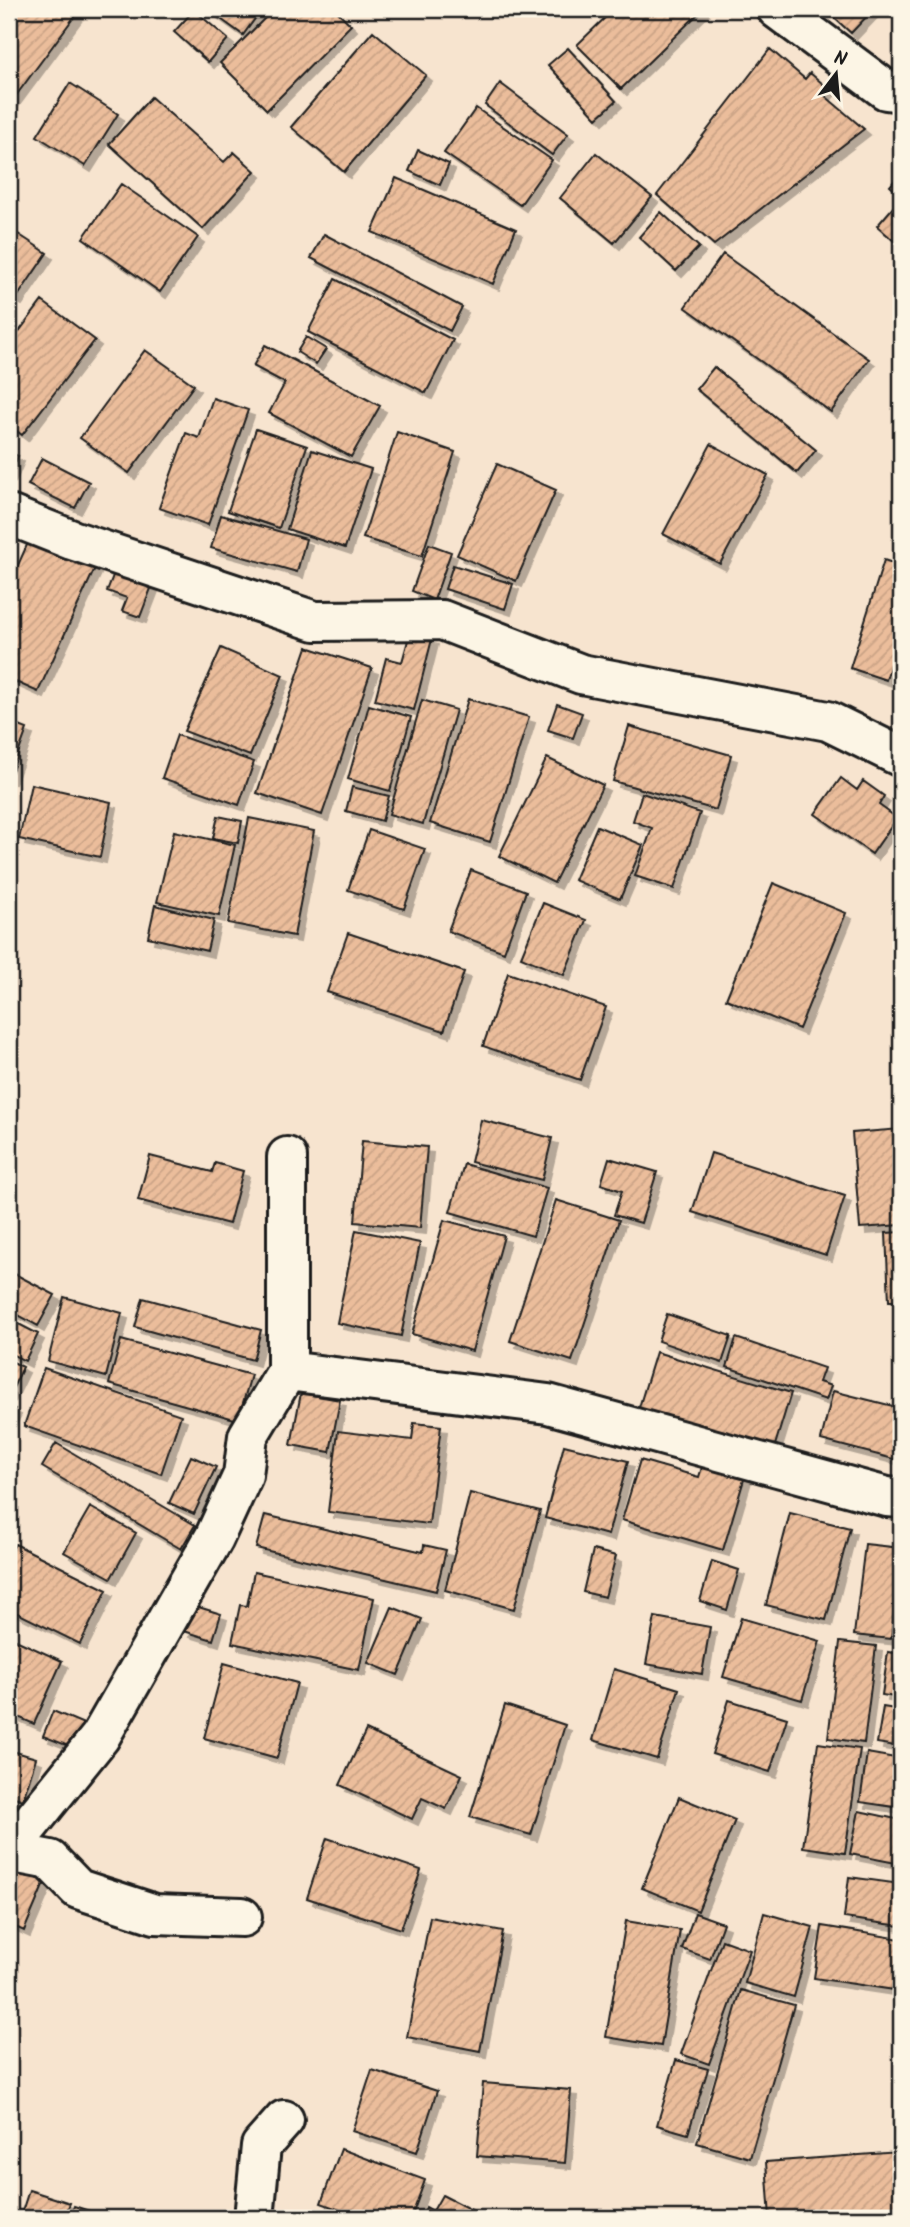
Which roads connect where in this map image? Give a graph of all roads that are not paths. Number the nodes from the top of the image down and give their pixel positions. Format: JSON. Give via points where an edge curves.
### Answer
{"nodes":[{"id":1,"x":777,"y":9,"type":"edge"},
{"id":2,"x":901,"y":92,"type":"edge"},
{"id":3,"x":9,"y":515,"type":"edge"},
{"id":4,"x":901,"y":757,"type":"edge"},
{"id":5,"x":287,"y":1157,"type":"dead end"},
{"id":6,"x":287,"y":1371,"type":"junction"},
{"id":7,"x":901,"y":1498,"type":"edge"},
{"id":8,"x":9,"y":1851,"type":"edge"},
{"id":9,"x":242,"y":1917,"type":"dead end"},
{"id":10,"x":284,"y":2120,"type":"dead end"},
{"id":11,"x":254,"y":2218,"type":"edge"}],
"edges":[{"from":1,"to":2,"type":"street","via":[[886,90]]},
{"from":3,"to":4,"type":"street","via":[[315,621],[442,620],[582,674],[828,720]]},
{"from":5,"to":6,"type":"street"},
{"from":6,"to":7,"type":"street","via":[[548,1405]]},
{"from":6,"to":8,"type":"street","via":[[248,1436],[243,1475],[214,1538],[106,1726]]},
{"from":8,"to":9,"type":"street","via":[[50,1860],[78,1889],[155,1914]]},
{"from":10,"to":11,"type":"street","via":[[261,2146]]}]}
